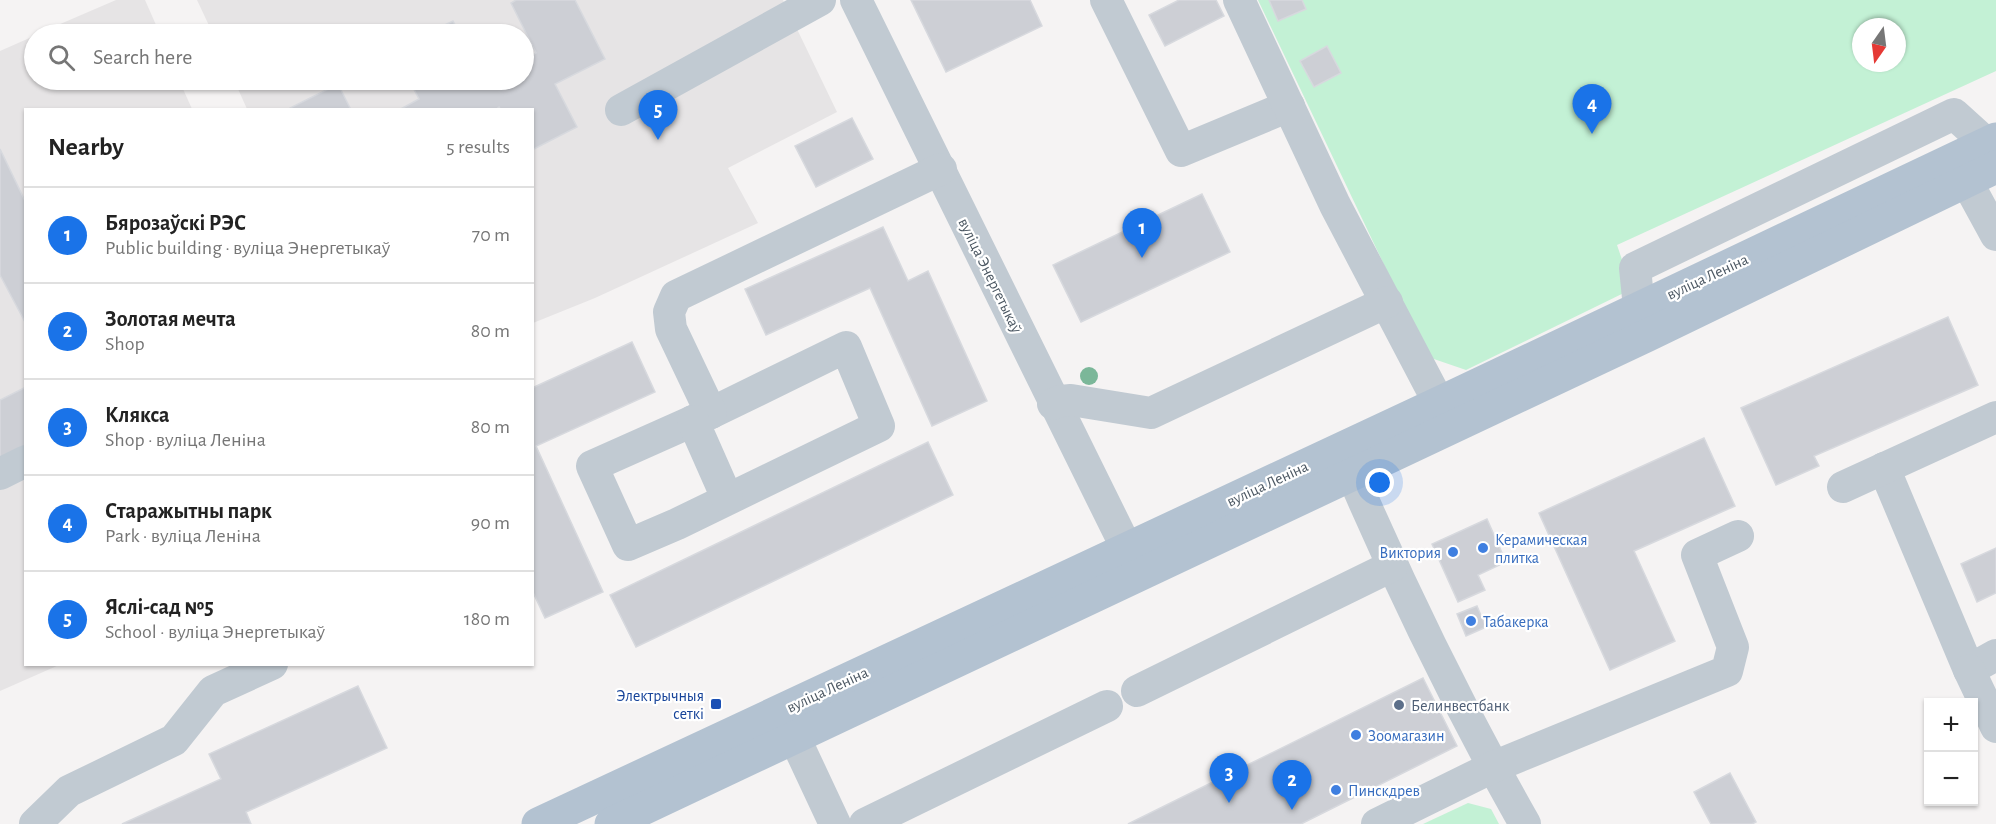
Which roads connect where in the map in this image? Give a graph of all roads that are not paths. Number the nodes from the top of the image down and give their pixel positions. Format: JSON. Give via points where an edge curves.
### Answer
{"nodes":[{"id":1,"x":820,"y":0,"type":"edge"},
{"id":2,"x":856,"y":0,"type":"edge"},
{"id":3,"x":1106,"y":0,"type":"edge"},
{"id":4,"x":1239,"y":0,"type":"edge"},
{"id":5,"x":1289,"y":105,"type":"junction"},
{"id":6,"x":621,"y":110,"type":"dead end"},
{"id":7,"x":1994,"y":151,"type":"edge"},
{"id":8,"x":941,"y":169,"type":"junction"},
{"id":9,"x":1960,"y":170,"type":"junction"},
{"id":10,"x":1996,"y":235,"type":"edge"},
{"id":11,"x":1387,"y":302,"type":"junction"},
{"id":12,"x":1643,"y":322,"type":"junction"},
{"id":13,"x":1053,"y":404,"type":"junction"},
{"id":14,"x":1445,"y":415,"type":"junction"},
{"id":15,"x":702,"y":417,"type":"junction"},
{"id":16,"x":1996,"y":417,"type":"edge"},
{"id":17,"x":1347,"y":461,"type":"junction"},
{"id":18,"x":24,"y":462,"type":"edge"},
{"id":19,"x":1884,"y":468,"type":"junction"},
{"id":20,"x":0,"y":474,"type":"edge"},
{"id":21,"x":1843,"y":487,"type":"dead end"},
{"id":22,"x":727,"y":498,"type":"junction"},
{"id":23,"x":1738,"y":536,"type":"dead end"},
{"id":24,"x":1133,"y":562,"type":"junction"},
{"id":25,"x":1392,"y":566,"type":"junction"},
{"id":26,"x":1983,"y":662,"type":"edge"},
{"id":27,"x":268,"y":666,"type":"edge"},
{"id":28,"x":1137,"y":691,"type":"dead end"},
{"id":29,"x":1107,"y":706,"type":"dead end"},
{"id":30,"x":788,"y":724,"type":"junction"},
{"id":31,"x":1996,"y":727,"type":"edge"},
{"id":32,"x":1493,"y":767,"type":"junction"},
{"id":33,"x":35,"y":824,"type":"edge"},
{"id":34,"x":538,"y":824,"type":"edge"},
{"id":35,"x":611,"y":824,"type":"edge"},
{"id":36,"x":835,"y":824,"type":"edge"},
{"id":37,"x":865,"y":824,"type":"edge"},
{"id":38,"x":1377,"y":824,"type":"edge"},
{"id":39,"x":1525,"y":824,"type":"edge"}],
"edges":[{"from":1,"to":6,"type":"street"},
{"from":2,"to":8,"type":"street","name":"вуліца Энергетыкаў"},
{"from":3,"to":5,"type":"street","via":[[1180,152]]},
{"from":4,"to":5,"type":"street"},
{"from":5,"to":11,"type":"street","via":[[1335,205]]},
{"from":7,"to":9,"type":"main road","name":"вуліца Леніна"},
{"from":7,"to":12,"type":"street","via":[[1954,114],[1635,268]]},
{"from":8,"to":13,"type":"street","name":"вуліца Энергетыкаў"},
{"from":8,"to":15,"type":"street","via":[[676,296],[669,312],[671,329]]},
{"from":9,"to":10,"type":"street"},
{"from":9,"to":12,"type":"main road","name":"вуліца Леніна"},
{"from":11,"to":13,"type":"street","via":[[1151,413],[1071,400]]},
{"from":11,"to":14,"type":"street"},
{"from":12,"to":14,"type":"main road","name":"вуліца Леніна"},
{"from":13,"to":24,"type":"street","name":"вуліца Энергетыкаў"},
{"from":14,"to":17,"type":"main road","name":"вуліца Леніна"},
{"from":15,"to":22,"type":"street"},
{"from":15,"to":22,"type":"street","via":[[592,466],[628,545]]},
{"from":15,"to":22,"type":"street","via":[[846,347],[879,426]]},
{"from":16,"to":19,"type":"street"},
{"from":17,"to":24,"type":"main road","name":"вуліца Леніна"},
{"from":17,"to":25,"type":"street"},
{"from":18,"to":20,"type":"street"},
{"from":19,"to":21,"type":"street"},
{"from":19,"to":26,"type":"street"},
{"from":23,"to":32,"type":"street","via":[[1697,555],[1733,647],[1727,670]]},
{"from":24,"to":30,"type":"main road","name":"вуліца Леніна"},
{"from":25,"to":28,"type":"street"},
{"from":25,"to":32,"type":"street"},
{"from":26,"to":31,"type":"street"},
{"from":27,"to":33,"type":"street","via":[[213,691],[174,740],[69,791]]},
{"from":29,"to":37,"type":"street"},
{"from":30,"to":34,"type":"main road","name":"вуліца Леніна"},
{"from":30,"to":35,"type":"main road","name":"вуліца Леніна"},
{"from":30,"to":36,"type":"street"},
{"from":32,"to":38,"type":"street"},
{"from":32,"to":39,"type":"street"}]}
